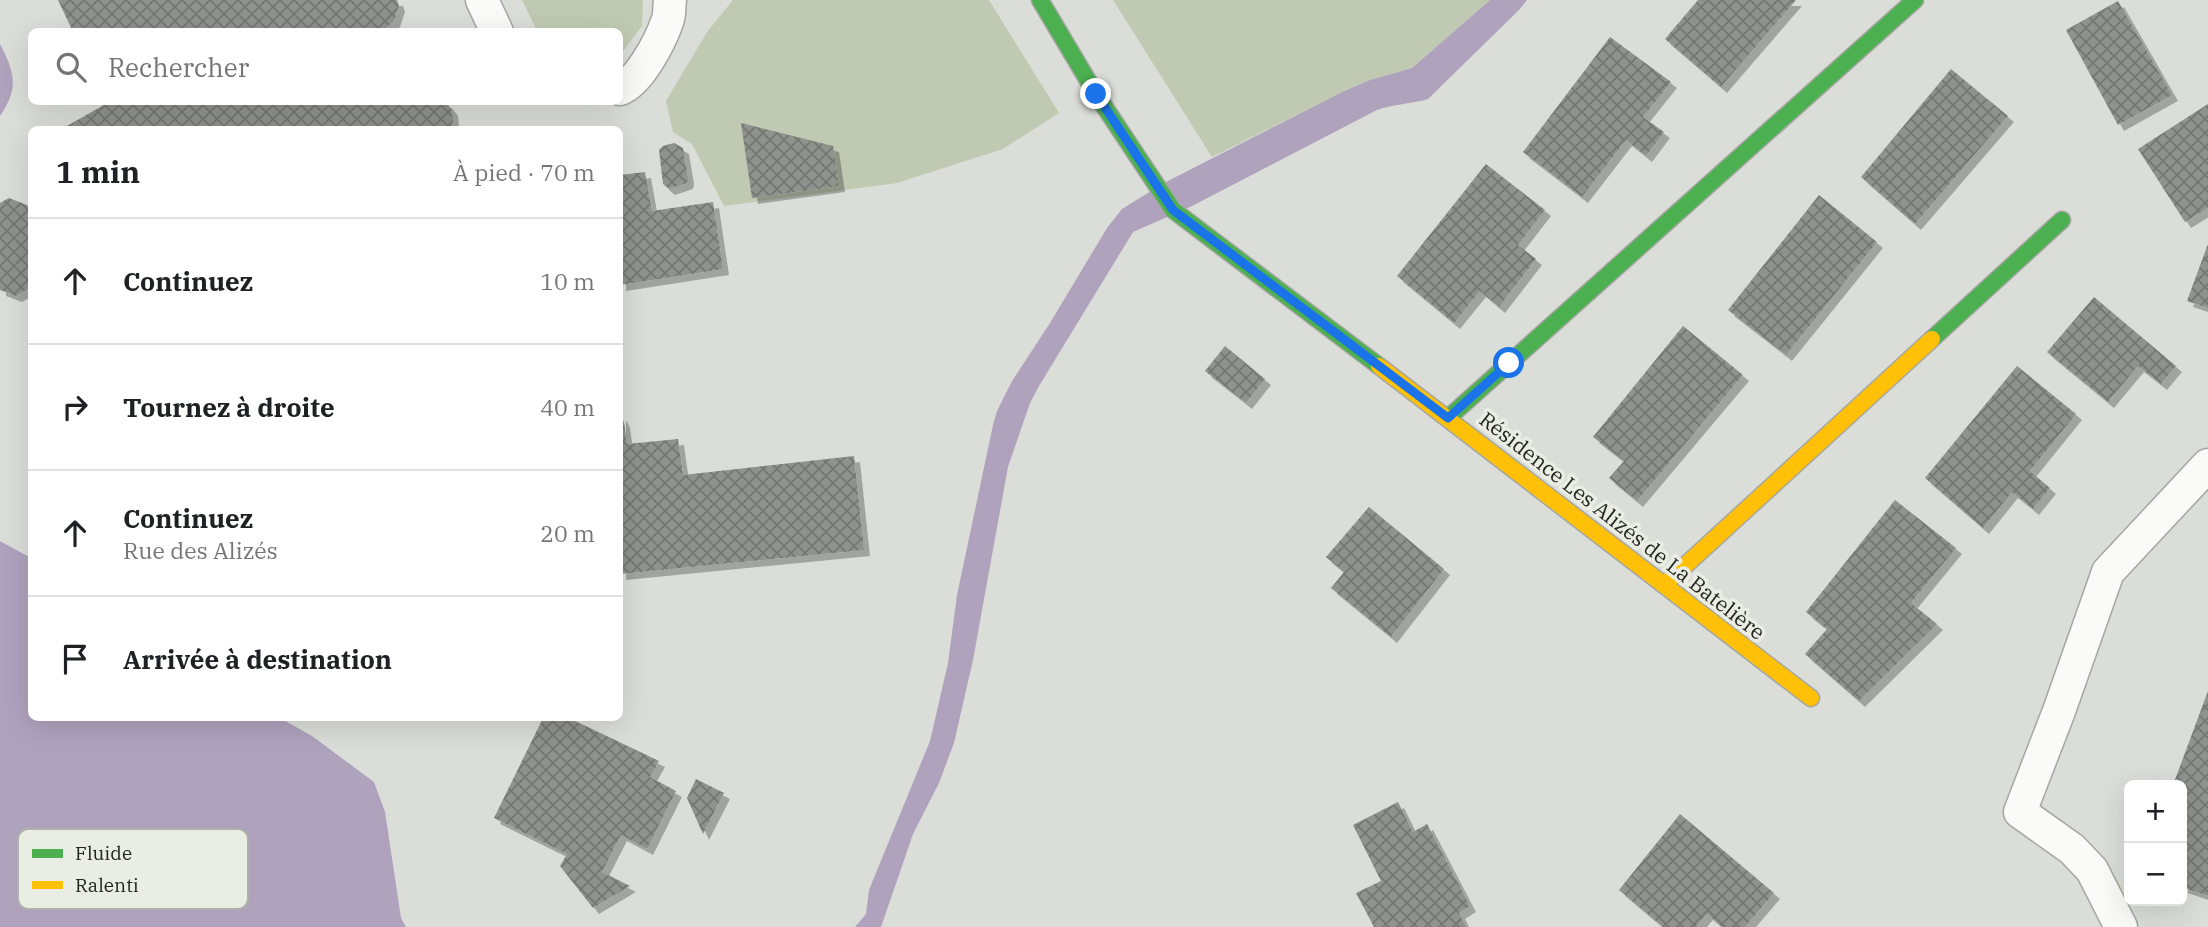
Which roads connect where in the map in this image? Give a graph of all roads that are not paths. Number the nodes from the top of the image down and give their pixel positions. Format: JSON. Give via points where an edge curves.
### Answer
{"nodes":[{"id":1,"x":482,"y":0,"type":"edge"},
{"id":2,"x":670,"y":0,"type":"edge"},
{"id":3,"x":1040,"y":0,"type":"edge"},
{"id":4,"x":1915,"y":0,"type":"edge"},
{"id":5,"x":495,"y":28,"type":"edge"},
{"id":6,"x":623,"y":88,"type":"edge"},
{"id":7,"x":2062,"y":220,"type":"dead end"},
{"id":8,"x":1448,"y":418,"type":"junction"},
{"id":9,"x":2208,"y":464,"type":"edge"},
{"id":10,"x":1664,"y":585,"type":"junction"},
{"id":11,"x":1811,"y":698,"type":"dead end"},
{"id":12,"x":2121,"y":927,"type":"edge"}],
"edges":[{"from":1,"to":5,"type":"lane"},
{"from":2,"to":6,"type":"lane","via":[[668,20],[645,66]]},
{"from":3,"to":8,"type":"street","name":"Résidence Les Alizés de La Batelière","via":[[1173,210]]},
{"from":4,"to":8,"type":"street"},
{"from":7,"to":10,"type":"street"},
{"from":8,"to":10,"type":"street","name":"Résidence Les Alizés de La Batelière"},
{"from":9,"to":12,"type":"lane","via":[[2108,572],[2020,812],[2072,849],[2092,870]]},
{"from":10,"to":11,"type":"street","name":"Résidence Les Alizés de La Batelière"}]}
